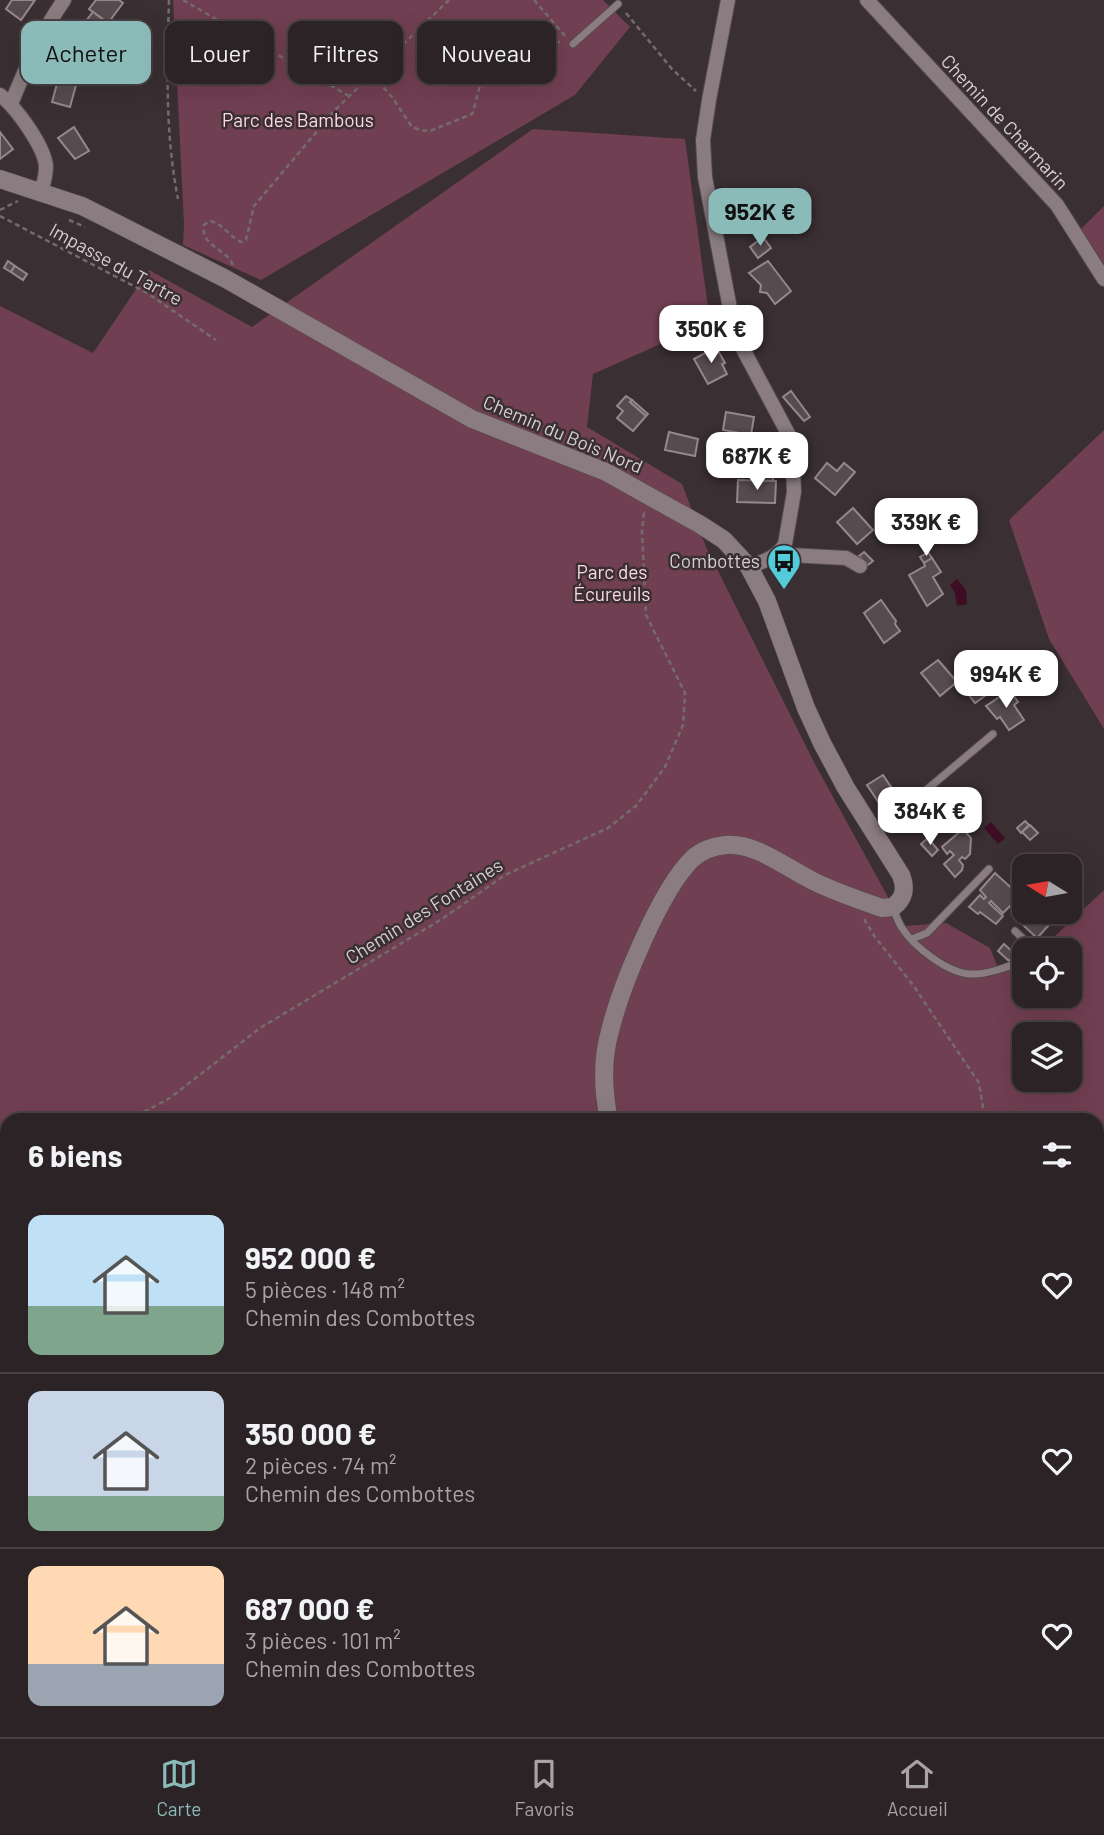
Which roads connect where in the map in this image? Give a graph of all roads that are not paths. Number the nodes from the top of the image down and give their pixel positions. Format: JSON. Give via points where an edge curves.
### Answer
{"nodes":[{"id":1,"x":64,"y":0,"type":"edge"},
{"id":2,"x":729,"y":0,"type":"edge"},
{"id":3,"x":867,"y":0,"type":"edge"},
{"id":4,"x":618,"y":4,"type":"road end"},
{"id":5,"x":573,"y":44,"type":"road end"},
{"id":6,"x":5,"y":99,"type":"edge"},
{"id":7,"x":0,"y":179,"type":"edge"},
{"id":8,"x":40,"y":194,"type":"junction"},
{"id":9,"x":1104,"y":279,"type":"edge"},
{"id":10,"x":781,"y":551,"type":"junction"},
{"id":11,"x":860,"y":566,"type":"dead end"},
{"id":12,"x":750,"y":567,"type":"junction"},
{"id":13,"x":993,"y":734,"type":"dead end"},
{"id":14,"x":875,"y":834,"type":"junction"},
{"id":15,"x":989,"y":869,"type":"dead end"},
{"id":16,"x":888,"y":908,"type":"junction"},
{"id":17,"x":1015,"y":931,"type":"dead end"},
{"id":18,"x":1022,"y":938,"type":"edge"},
{"id":19,"x":912,"y":939,"type":"junction"},
{"id":20,"x":1012,"y":965,"type":"edge"},
{"id":21,"x":607,"y":1113,"type":"edge"}],
"edges":[{"from":1,"to":6,"type":"street"},
{"from":2,"to":10,"type":"street","via":[[709,100],[705,177],[732,319],[794,452],[792,515]]},
{"from":3,"to":9,"type":"street","name":"Chemin de Charmarin","via":[[1057,205]]},
{"from":4,"to":5,"type":"lane"},
{"from":6,"to":8,"type":"street","via":[[42,153],[46,167]]},
{"from":7,"to":8,"type":"street","name":"Chemin du Bois Nord"},
{"from":8,"to":12,"type":"street","name":"Chemin du Bois Nord","via":[[82,206],[226,279],[472,419],[606,472],[650,495],[724,540]]},
{"from":10,"to":11,"type":"street","via":[[846,558]]},
{"from":10,"to":12,"type":"street"},
{"from":12,"to":14,"type":"street","name":"Chemin du Bois Nord","via":[[822,743]]},
{"from":13,"to":14,"type":"lane"},
{"from":14,"to":16,"type":"street","name":"Chemin du Bois Nord","via":[[905,885],[903,896]]},
{"from":15,"to":19,"type":"lane","via":[[926,933]]},
{"from":16,"to":19,"type":"lane"},
{"from":16,"to":21,"type":"street","via":[[814,881],[742,847],[728,844],[693,859],[655,916],[624,986],[610,1031],[604,1079]]},
{"from":17,"to":18,"type":"lane"},
{"from":19,"to":20,"type":"lane","via":[[958,972],[971,974]]}]}
